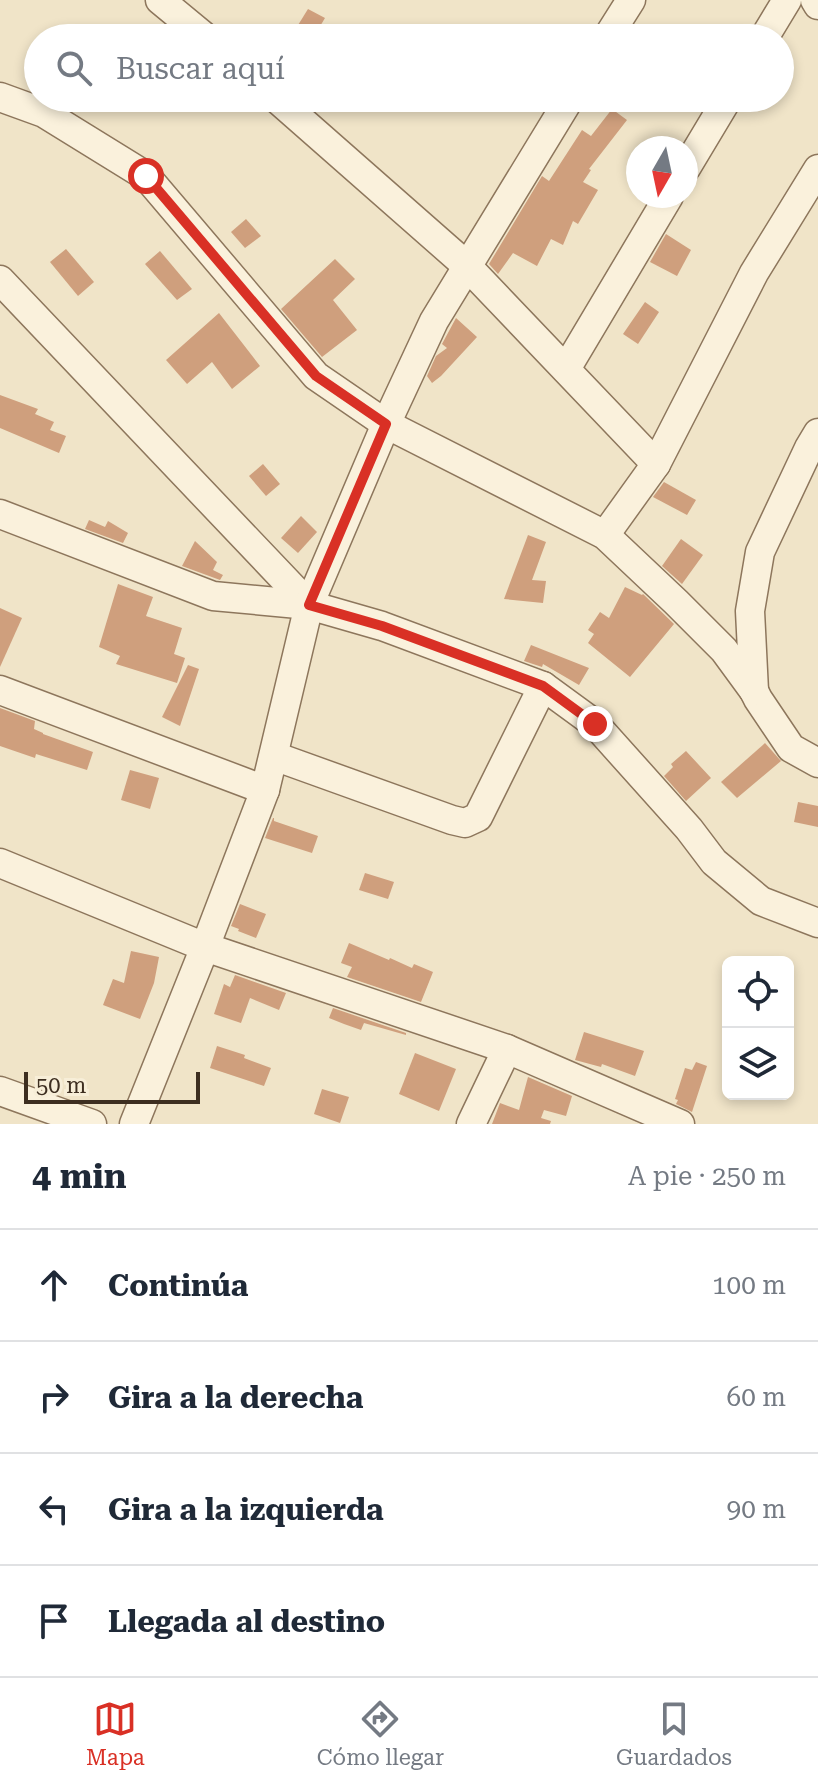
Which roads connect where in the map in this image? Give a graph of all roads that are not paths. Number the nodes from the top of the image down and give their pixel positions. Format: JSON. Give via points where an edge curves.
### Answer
{"nodes":[{"id":1,"x":160,"y":0,"type":"edge"},
{"id":2,"x":631,"y":0,"type":"edge"},
{"id":3,"x":787,"y":0,"type":"edge"},
{"id":4,"x":815,"y":0,"type":"edge"},
{"id":5,"x":818,"y":5,"type":"edge"},
{"id":6,"x":189,"y":24,"type":"edge"},
{"id":7,"x":616,"y":24,"type":"edge"},
{"id":8,"x":772,"y":24,"type":"edge"},
{"id":9,"x":0,"y":97,"type":"edge"},
{"id":10,"x":24,"y":106,"type":"edge"},
{"id":11,"x":41,"y":112,"type":"edge"},
{"id":12,"x":292,"y":112,"type":"edge"},
{"id":13,"x":561,"y":112,"type":"edge"},
{"id":14,"x":720,"y":112,"type":"edge"},
{"id":15,"x":698,"y":148,"type":"edge"},
{"id":16,"x":818,"y":169,"type":"edge"},
{"id":17,"x":662,"y":208,"type":"edge"},
{"id":18,"x":467,"y":266,"type":"junction"},
{"id":19,"x":0,"y":280,"type":"edge"},
{"id":20,"x":566,"y":369,"type":"junction"},
{"id":21,"x":386,"y":424,"type":"junction"},
{"id":22,"x":818,"y":433,"type":"edge"},
{"id":23,"x":656,"y":464,"type":"junction"},
{"id":24,"x":0,"y":514,"type":"edge"},
{"id":25,"x":605,"y":535,"type":"junction"},
{"id":26,"x":309,"y":605,"type":"junction"},
{"id":27,"x":543,"y":686,"type":"junction"},
{"id":28,"x":0,"y":690,"type":"edge"},
{"id":29,"x":754,"y":691,"type":"junction"},
{"id":30,"x":274,"y":756,"type":"junction"},
{"id":31,"x":818,"y":763,"type":"edge"},
{"id":32,"x":265,"y":790,"type":"junction"},
{"id":33,"x":0,"y":863,"type":"edge"},
{"id":34,"x":818,"y":923,"type":"edge"},
{"id":35,"x":205,"y":947,"type":"junction"},
{"id":36,"x":507,"y":1049,"type":"junction"},
{"id":37,"x":0,"y":1091,"type":"edge"},
{"id":38,"x":92,"y":1124,"type":"edge"},
{"id":39,"x":134,"y":1124,"type":"edge"},
{"id":40,"x":471,"y":1124,"type":"edge"},
{"id":41,"x":680,"y":1124,"type":"edge"}],
"edges":[{"from":1,"to":6,"type":"street"},
{"from":2,"to":7,"type":"street"},
{"from":3,"to":8,"type":"street"},
{"from":4,"to":5,"type":"street"},
{"from":9,"to":10,"type":"street"},
{"from":11,"to":21,"type":"street","via":[[146,176],[316,376]]},
{"from":12,"to":18,"type":"street"},
{"from":13,"to":18,"type":"street"},
{"from":14,"to":15,"type":"street"},
{"from":16,"to":23,"type":"street","via":[[754,273]]},
{"from":17,"to":20,"type":"street"},
{"from":18,"to":20,"type":"street"},
{"from":18,"to":21,"type":"street","via":[[434,321]]},
{"from":19,"to":26,"type":"street"},
{"from":20,"to":23,"type":"street"},
{"from":21,"to":25,"type":"street"},
{"from":21,"to":26,"type":"street"},
{"from":22,"to":29,"type":"street","via":[[760,552],[750,611]]},
{"from":23,"to":25,"type":"street"},
{"from":24,"to":26,"type":"street","via":[[213,596]]},
{"from":25,"to":29,"type":"street","via":[[724,650]]},
{"from":26,"to":27,"type":"street","via":[[382,626]]},
{"from":26,"to":30,"type":"street"},
{"from":27,"to":30,"type":"street","via":[[478,817],[465,823]]},
{"from":27,"to":34,"type":"street","via":[[595,724],[714,862],[761,901]]},
{"from":28,"to":32,"type":"street"},
{"from":29,"to":31,"type":"street","via":[[791,748]]},
{"from":30,"to":32,"type":"street"},
{"from":32,"to":35,"type":"street"},
{"from":33,"to":35,"type":"street"},
{"from":35,"to":36,"type":"street"},
{"from":35,"to":39,"type":"street"},
{"from":36,"to":40,"type":"street"},
{"from":36,"to":41,"type":"street"},
{"from":37,"to":38,"type":"street"}]}
